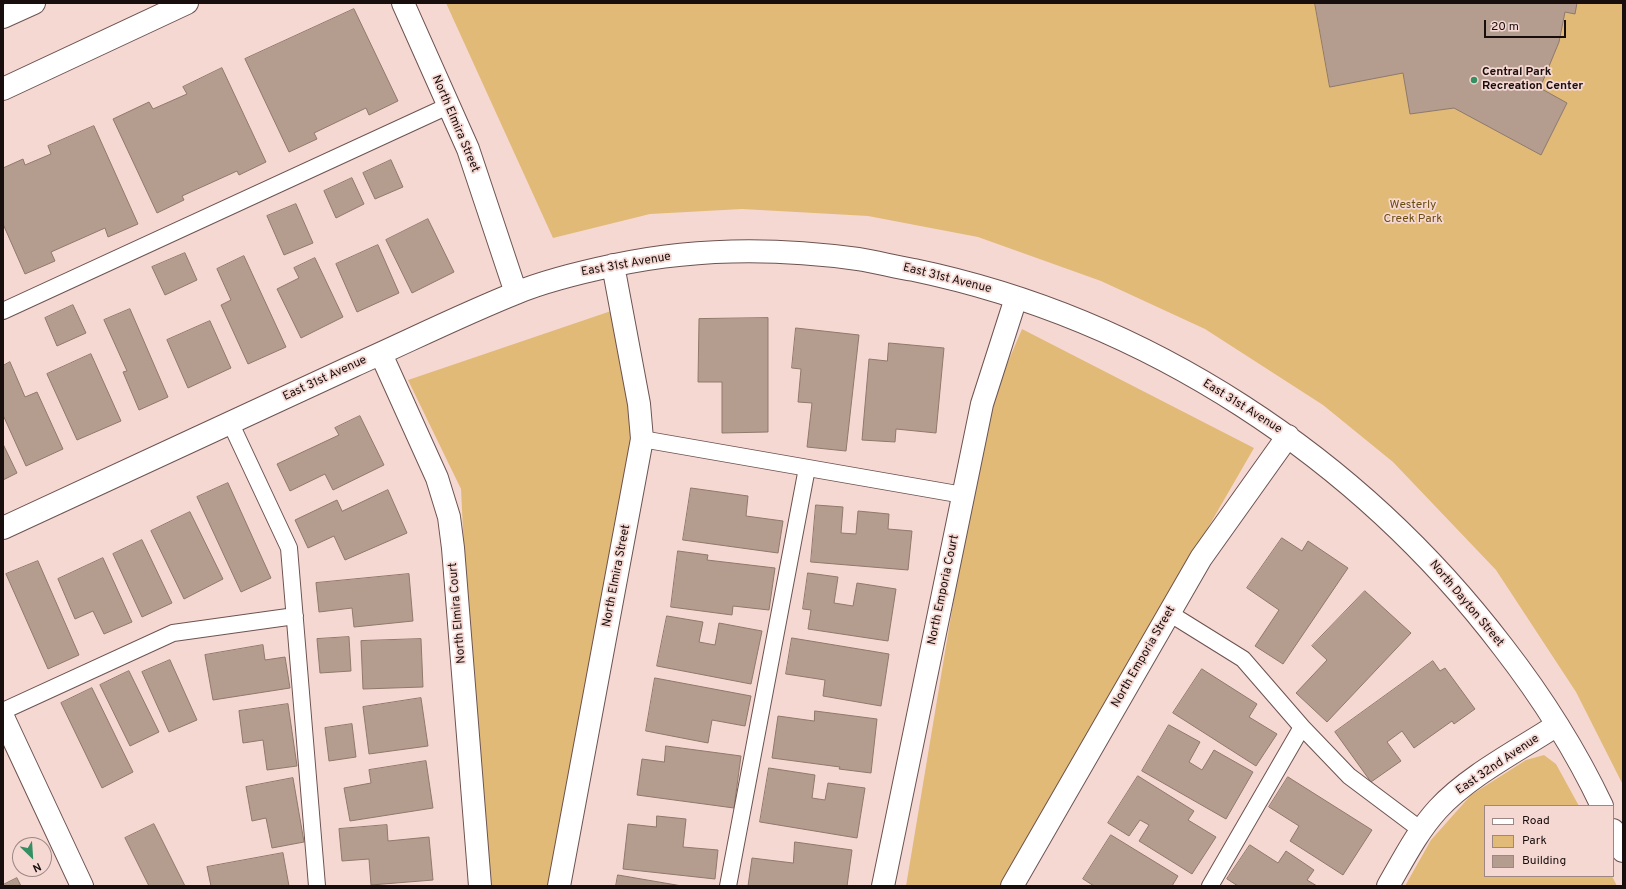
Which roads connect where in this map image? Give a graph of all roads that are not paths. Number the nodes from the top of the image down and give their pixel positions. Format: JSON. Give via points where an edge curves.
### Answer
{"nodes":[{"id":1,"x":34,"y":3,"type":"edge"},
{"id":2,"x":187,"y":3,"type":"edge"},
{"id":3,"x":403,"y":3,"type":"edge"},
{"id":4,"x":3,"y":17,"type":"edge"},
{"id":5,"x":3,"y":89,"type":"edge"},
{"id":6,"x":448,"y":106,"type":"junction"},
{"id":7,"x":613,"y":265,"type":"junction"},
{"id":8,"x":516,"y":293,"type":"junction"},
{"id":9,"x":1016,"y":298,"type":"junction"},
{"id":10,"x":3,"y":311,"type":"edge"},
{"id":11,"x":381,"y":354,"type":"junction"},
{"id":12,"x":230,"y":422,"type":"junction"},
{"id":13,"x":1288,"y":436,"type":"junction"},
{"id":14,"x":642,"y":439,"type":"junction"},
{"id":15,"x":807,"y":468,"type":"junction"},
{"id":16,"x":963,"y":495,"type":"junction"},
{"id":17,"x":3,"y":528,"type":"edge"},
{"id":18,"x":1169,"y":613,"type":"junction"},
{"id":19,"x":295,"y":616,"type":"junction"},
{"id":20,"x":3,"y":711,"type":"edge"},
{"id":21,"x":3,"y":717,"type":"edge"},
{"id":22,"x":1557,"y":725,"type":"junction"},
{"id":23,"x":1302,"y":727,"type":"junction"},
{"id":24,"x":1602,"y":805,"type":"edge"},
{"id":25,"x":1421,"y":830,"type":"junction"},
{"id":26,"x":1614,"y":832,"type":"edge"},
{"id":27,"x":1623,"y":851,"type":"edge"},
{"id":28,"x":82,"y":886,"type":"edge"},
{"id":29,"x":317,"y":886,"type":"edge"},
{"id":30,"x":480,"y":886,"type":"edge"},
{"id":31,"x":558,"y":886,"type":"edge"},
{"id":32,"x":728,"y":886,"type":"edge"},
{"id":33,"x":883,"y":886,"type":"edge"},
{"id":34,"x":1012,"y":886,"type":"edge"},
{"id":35,"x":1210,"y":886,"type":"edge"},
{"id":36,"x":1388,"y":886,"type":"edge"}],
"edges":[{"from":1,"to":4,"type":"street"},
{"from":2,"to":5,"type":"street"},
{"from":3,"to":6,"type":"street","name":"North Elmira Street"},
{"from":6,"to":8,"type":"street","name":"North Elmira Street","via":[[468,148]]},
{"from":6,"to":10,"type":"lane"},
{"from":7,"to":8,"type":"street","name":"East 31st Avenue"},
{"from":7,"to":9,"type":"street","name":"East 31st Avenue","via":[[722,252],[785,252],[860,259],[949,278]]},
{"from":7,"to":14,"type":"street","name":"North Elmira Street","via":[[639,404]]},
{"from":8,"to":11,"type":"street","name":"East 31st Avenue"},
{"from":9,"to":13,"type":"street","name":"East 31st Avenue","via":[[1105,332],[1169,362],[1230,397]]},
{"from":9,"to":16,"type":"street","name":"North Emporia Court","via":[[982,404]]},
{"from":11,"to":12,"type":"street","name":"East 31st Avenue"},
{"from":11,"to":30,"type":"street","name":"North Elmira Court","via":[[437,478],[448,517],[453,548]]},
{"from":12,"to":17,"type":"street","name":"East 31st Avenue"},
{"from":12,"to":19,"type":"lane","via":[[289,548]]},
{"from":13,"to":18,"type":"street","name":"North Emporia Street","via":[[1201,558]]},
{"from":13,"to":22,"type":"street","name":"North Dayton Street","via":[[1352,486],[1416,546],[1475,611],[1529,681]]},
{"from":14,"to":15,"type":"lane"},
{"from":14,"to":31,"type":"street","name":"North Elmira Street"},
{"from":15,"to":16,"type":"lane"},
{"from":15,"to":32,"type":"lane"},
{"from":16,"to":33,"type":"street","name":"North Emporia Court"},
{"from":18,"to":23,"type":"lane","via":[[1243,658]]},
{"from":18,"to":34,"type":"street","name":"North Emporia Street"},
{"from":19,"to":20,"type":"lane","via":[[174,633]]},
{"from":19,"to":29,"type":"lane"},
{"from":21,"to":28,"type":"street"},
{"from":22,"to":24,"type":"street","name":"North Dayton Street"},
{"from":22,"to":25,"type":"street","name":"East 32nd Avenue","via":[[1466,784],[1439,808]]},
{"from":23,"to":25,"type":"lane","via":[[1349,776]]},
{"from":23,"to":35,"type":"lane"},
{"from":25,"to":36,"type":"street","name":"East 32nd Avenue"},
{"from":26,"to":27,"type":"street"}]}
